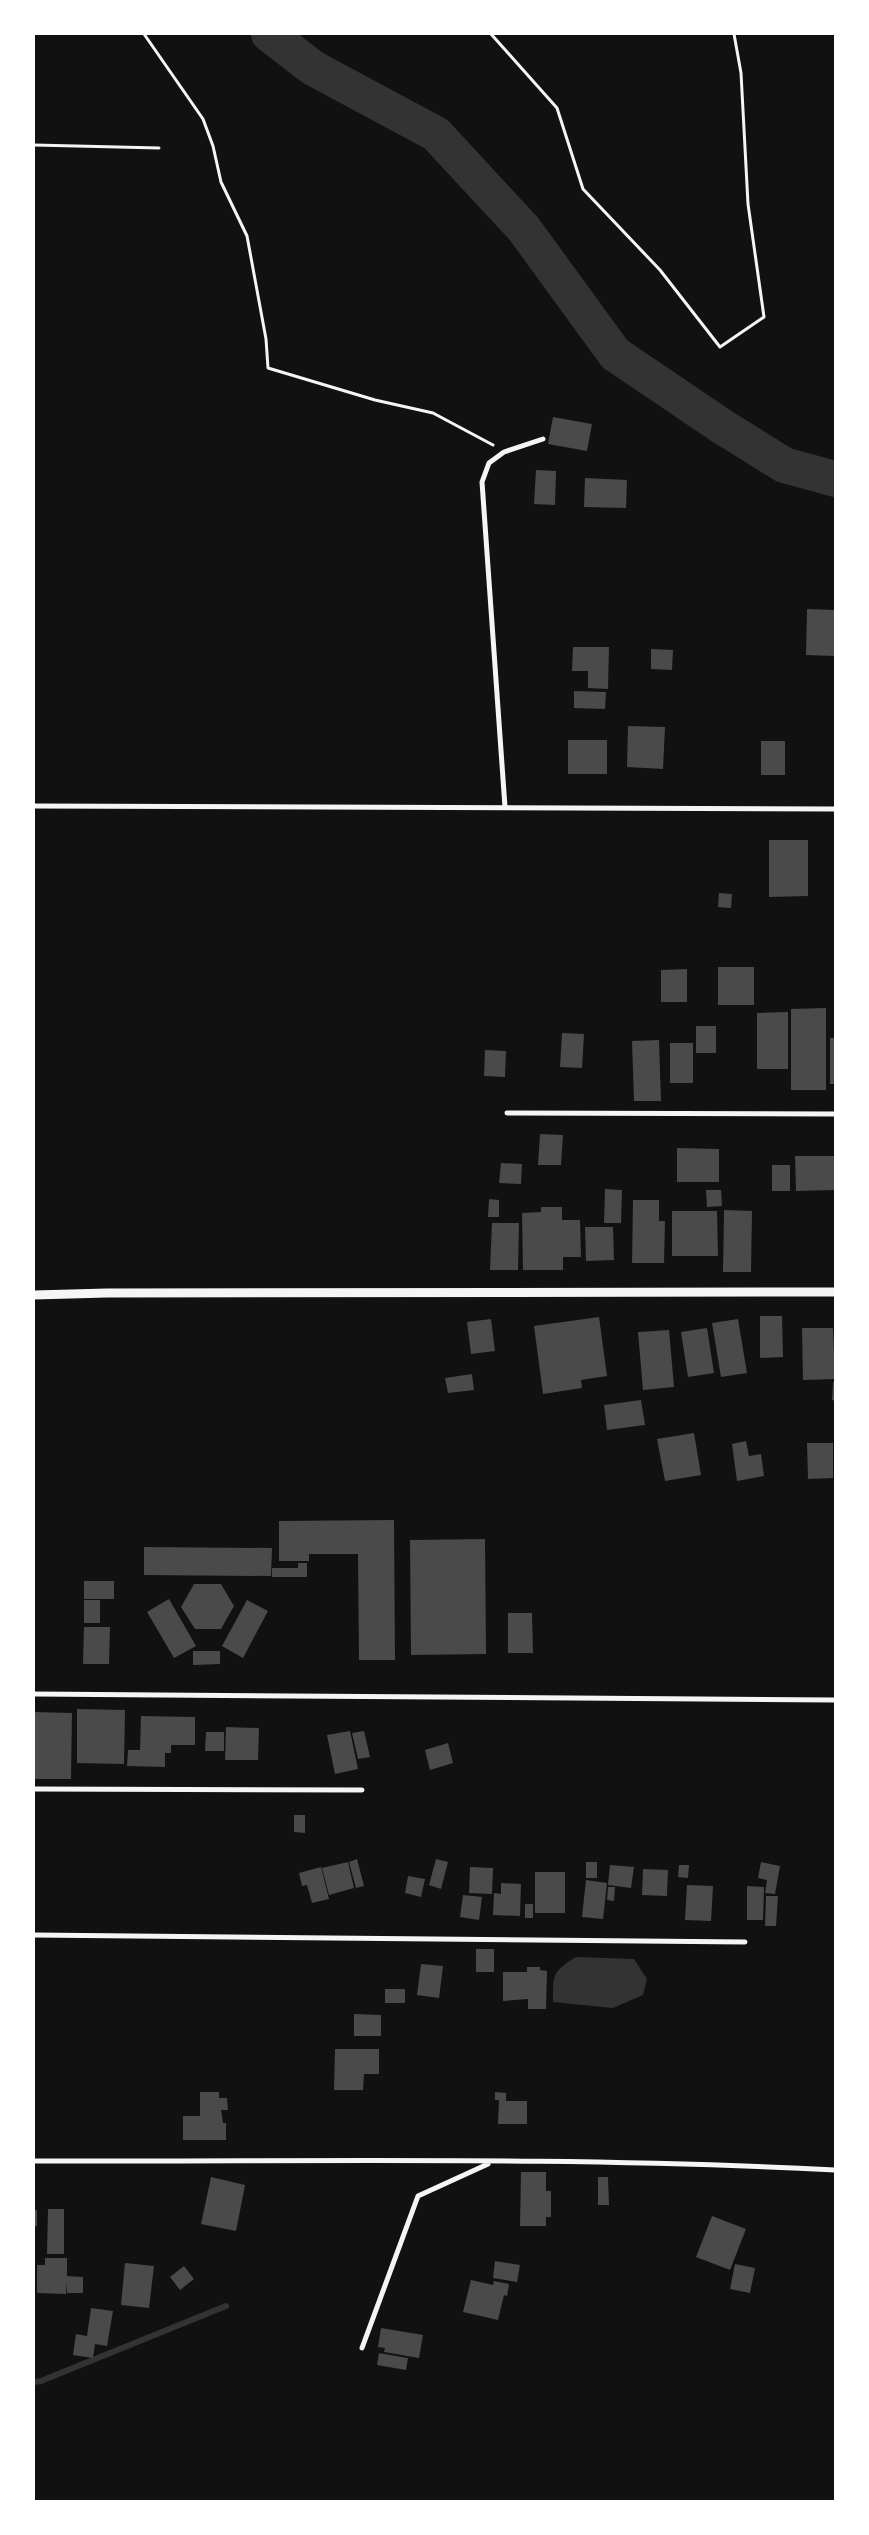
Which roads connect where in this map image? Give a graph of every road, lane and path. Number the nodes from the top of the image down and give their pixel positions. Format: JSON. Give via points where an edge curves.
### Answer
{"nodes":[{"id":1,"x":144,"y":34,"type":"edge"},
{"id":2,"x":491,"y":34,"type":"edge"},
{"id":3,"x":734,"y":34,"type":"edge"},
{"id":4,"x":34,"y":145,"type":"edge"},
{"id":5,"x":159,"y":148,"type":"dead end"},
{"id":6,"x":543,"y":439,"type":"dead end"},
{"id":7,"x":504,"y":452,"type":"junction"},
{"id":8,"x":34,"y":806,"type":"edge"},
{"id":9,"x":505,"y":807,"type":"junction"},
{"id":10,"x":835,"y":809,"type":"edge"},
{"id":11,"x":507,"y":1113,"type":"dead end"},
{"id":12,"x":835,"y":1114,"type":"edge"},
{"id":13,"x":835,"y":1292,"type":"edge"},
{"id":14,"x":34,"y":1295,"type":"edge"},
{"id":15,"x":34,"y":1694,"type":"edge"},
{"id":16,"x":835,"y":1700,"type":"edge"},
{"id":17,"x":34,"y":1788,"type":"edge"},
{"id":18,"x":362,"y":1790,"type":"dead end"},
{"id":19,"x":34,"y":1935,"type":"edge"},
{"id":20,"x":745,"y":1942,"type":"dead end"},
{"id":21,"x":34,"y":2161,"type":"edge"},
{"id":22,"x":491,"y":2162,"type":"junction"},
{"id":23,"x":835,"y":2170,"type":"edge"},
{"id":24,"x":362,"y":2348,"type":"dead end"}],
"edges":[{"from":1,"to":7,"type":"path","via":[[203,119],[221,182],[247,236],[266,339],[268,368],[433,413]]},
{"from":2,"to":3,"type":"path","via":[[557,108],[583,189],[660,270],[720,347],[764,317],[748,204],[741,73]]},
{"from":4,"to":5,"type":"path"},
{"from":6,"to":7,"type":"street"},
{"from":7,"to":9,"type":"street","via":[[489,463],[482,482]]},
{"from":8,"to":9,"type":"street"},
{"from":9,"to":10,"type":"street"},
{"from":11,"to":12,"type":"street"},
{"from":13,"to":14,"type":"street"},
{"from":15,"to":16,"type":"street"},
{"from":17,"to":18,"type":"street"},
{"from":19,"to":20,"type":"street"},
{"from":21,"to":22,"type":"street"},
{"from":22,"to":23,"type":"street"},
{"from":22,"to":24,"type":"street","via":[[418,2196]]}]}
